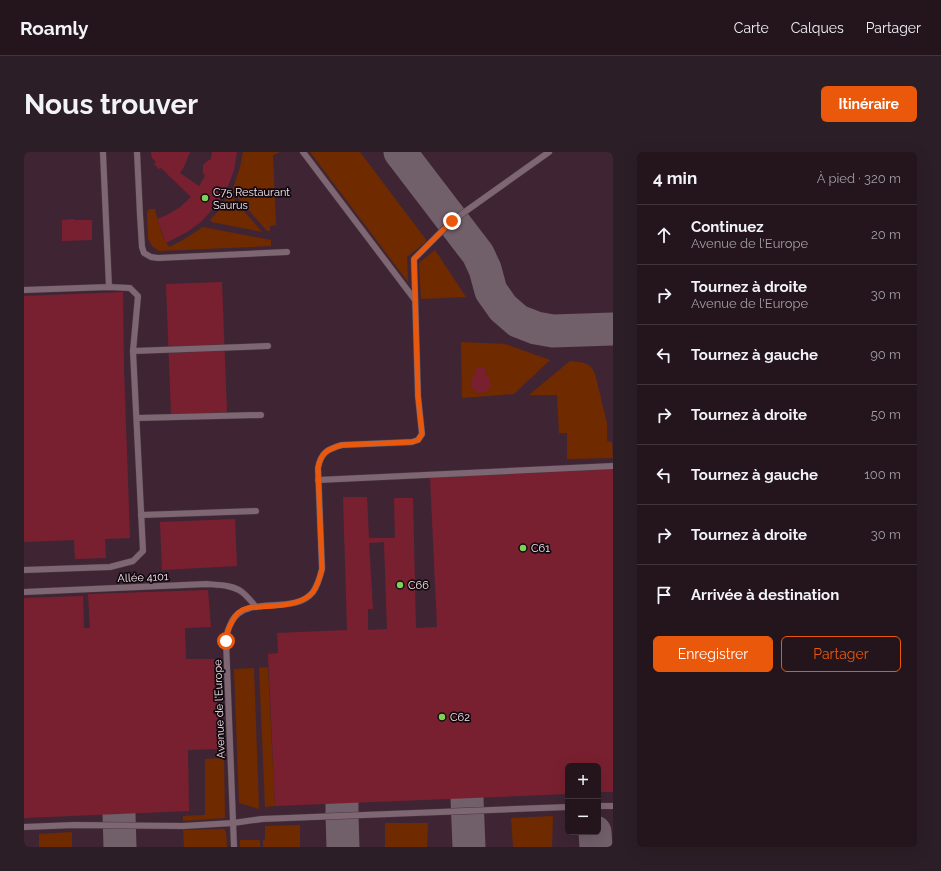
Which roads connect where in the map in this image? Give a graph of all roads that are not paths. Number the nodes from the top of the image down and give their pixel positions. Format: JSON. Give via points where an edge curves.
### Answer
{"nodes":[{"id":1,"x":137,"y":152,"type":"edge"},
{"id":2,"x":303,"y":152,"type":"edge"},
{"id":3,"x":549,"y":152,"type":"edge"},
{"id":4,"x":103,"y":153,"type":"dead end"},
{"id":5,"x":287,"y":252,"type":"dead end"},
{"id":6,"x":108,"y":287,"type":"junction"},
{"id":7,"x":24,"y":290,"type":"edge"},
{"id":8,"x":415,"y":300,"type":"junction"},
{"id":9,"x":268,"y":346,"type":"dead end"},
{"id":10,"x":133,"y":351,"type":"junction"},
{"id":11,"x":261,"y":415,"type":"dead end"},
{"id":12,"x":137,"y":418,"type":"junction"},
{"id":13,"x":613,"y":466,"type":"edge"},
{"id":14,"x":318,"y":480,"type":"junction"},
{"id":15,"x":256,"y":511,"type":"dead end"},
{"id":16,"x":141,"y":515,"type":"junction"},
{"id":17,"x":24,"y":570,"type":"edge"},
{"id":18,"x":24,"y":592,"type":"edge"},
{"id":19,"x":256,"y":607,"type":"junction"},
{"id":20,"x":601,"y":806,"type":"edge"},
{"id":21,"x":613,"y":806,"type":"edge"},
{"id":22,"x":565,"y":807,"type":"edge"},
{"id":23,"x":233,"y":823,"type":"junction"},
{"id":24,"x":24,"y":827,"type":"edge"},
{"id":25,"x":234,"y":847,"type":"edge"}],
"edges":[{"from":1,"to":5,"type":"lane","via":[[144,253],[158,258]]},
{"from":2,"to":8,"type":"lane"},
{"from":3,"to":8,"type":"lane","via":[[452,221],[414,259]]},
{"from":4,"to":6,"type":"lane"},
{"from":6,"to":7,"type":"lane"},
{"from":6,"to":10,"type":"lane","via":[[130,288],[138,296]]},
{"from":8,"to":14,"type":"lane","via":[[418,396],[422,434],[418,440],[412,442],[342,445],[333,448],[324,453],[319,460]]},
{"from":9,"to":10,"type":"lane"},
{"from":10,"to":12,"type":"lane"},
{"from":11,"to":12,"type":"lane"},
{"from":12,"to":16,"type":"lane"},
{"from":13,"to":14,"type":"lane"},
{"from":14,"to":19,"type":"lane","name":"Avenue de l'Europe","via":[[322,569],[317,585],[313,592],[300,601]]},
{"from":15,"to":16,"type":"lane"},
{"from":16,"to":17,"type":"lane","via":[[143,551],[133,561],[110,567]]},
{"from":18,"to":19,"type":"lane","name":"Allée 4101","via":[[207,584],[231,587],[242,592]]},
{"from":19,"to":23,"type":"lane","name":"Avenue de l'Europe","via":[[238,613],[227,632],[226,641]]},
{"from":20,"to":21,"type":"lane"},
{"from":22,"to":23,"type":"lane","via":[[262,819]]},
{"from":23,"to":24,"type":"lane","via":[[183,826]]},
{"from":23,"to":25,"type":"lane","name":"Avenue de l'Europe"}]}
